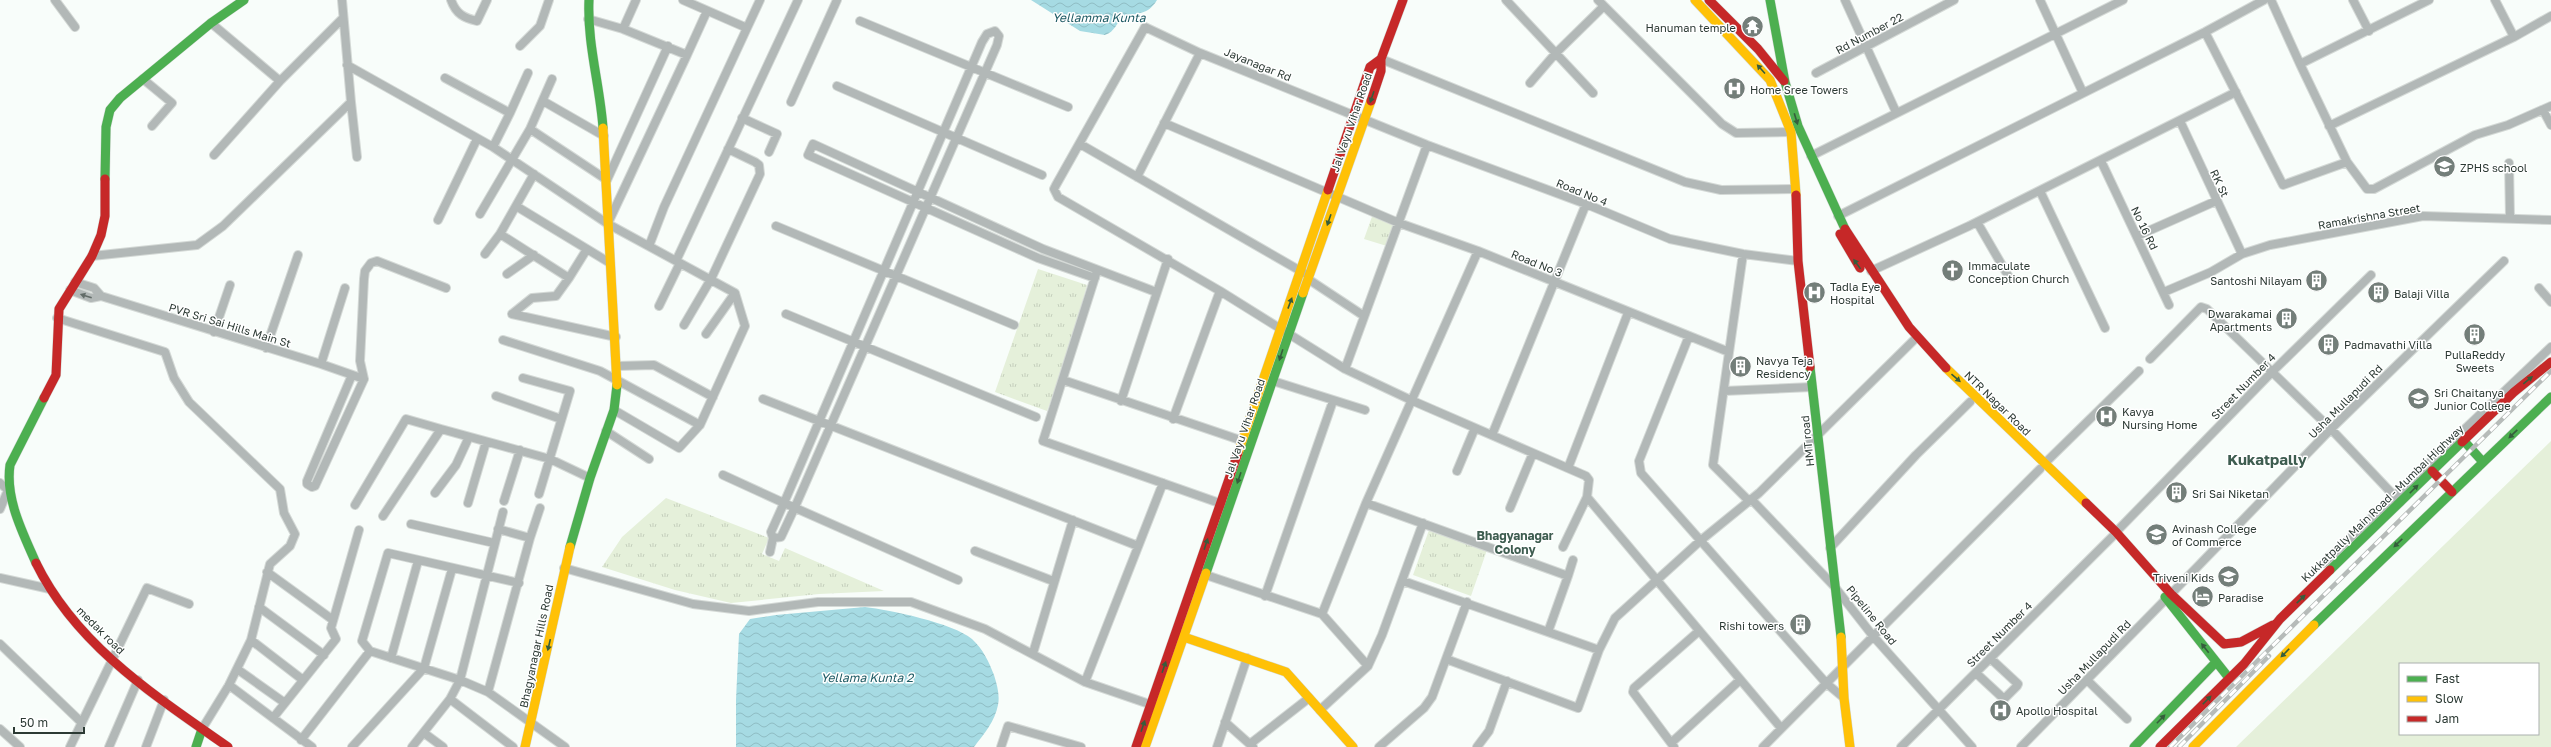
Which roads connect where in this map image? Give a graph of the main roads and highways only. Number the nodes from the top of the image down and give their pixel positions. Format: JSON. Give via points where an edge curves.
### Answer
{"nodes":[{"id":1,"x":244,"y":0,"type":"edge"},
{"id":2,"x":589,"y":0,"type":"edge"},
{"id":3,"x":1403,"y":0,"type":"edge"},
{"id":4,"x":1695,"y":0,"type":"edge"},
{"id":5,"x":1709,"y":0,"type":"edge"},
{"id":6,"x":1770,"y":0,"type":"edge"},
{"id":7,"x":1380,"y":59,"type":"junction"},
{"id":8,"x":1785,"y":82,"type":"junction"},
{"id":9,"x":1791,"y":132,"type":"junction"},
{"id":10,"x":1306,"y":275,"type":"junction"},
{"id":11,"x":1285,"y":330,"type":"junction"},
{"id":12,"x":1914,"y":339,"type":"junction"},
{"id":13,"x":2551,"y":362,"type":"edge"},
{"id":14,"x":2551,"y":397,"type":"edge"},
{"id":15,"x":2464,"y":440,"type":"junction"},
{"id":16,"x":2483,"y":462,"type":"junction"},
{"id":17,"x":2042,"y":466,"type":"junction"},
{"id":18,"x":2432,"y":471,"type":"junction"},
{"id":19,"x":2452,"y":492,"type":"junction"},
{"id":20,"x":2169,"y":596,"type":"junction"},
{"id":21,"x":2280,"y":619,"type":"junction"},
{"id":22,"x":1180,"y":636,"type":"junction"},
{"id":23,"x":2216,"y":662,"type":"junction"},
{"id":24,"x":2229,"y":678,"type":"junction"},
{"id":25,"x":1155,"y":706,"type":"junction"},
{"id":26,"x":529,"y":720,"type":"junction"},
{"id":27,"x":202,"y":729,"type":"junction"},
{"id":28,"x":195,"y":746,"type":"edge"},
{"id":29,"x":228,"y":747,"type":"edge"},
{"id":30,"x":517,"y":747,"type":"edge"},
{"id":31,"x":525,"y":747,"type":"edge"},
{"id":32,"x":1136,"y":747,"type":"edge"},
{"id":33,"x":1146,"y":747,"type":"edge"},
{"id":34,"x":1353,"y":747,"type":"edge"},
{"id":35,"x":1850,"y":747,"type":"edge"},
{"id":36,"x":2134,"y":747,"type":"edge"},
{"id":37,"x":2160,"y":747,"type":"edge"},
{"id":38,"x":2193,"y":747,"type":"edge"}],
"edges":[{"from":1,"to":27,"type":"main road","name":"medak road","via":[[211,23],[120,98],[108,116],[105,216],[101,235],[92,256],[62,301],[57,318],[56,374],[10,465],[8,490],[32,557],[71,618],[112,660]]},
{"from":2,"to":26,"type":"main road","name":"Bhagyanagar Hills Road","via":[[592,60],[601,95],[618,379],[614,410],[590,478],[564,568],[561,592]]},
{"from":3,"to":7,"type":"main road"},
{"from":9,"to":4,"type":"main road","one_way":true,"via":[[1774,87],[1762,70]]},
{"from":5,"to":8,"type":"main road","via":[[1758,49]]},
{"from":6,"to":8,"type":"main road","name":"NTR Nagar Road"},
{"from":7,"to":10,"type":"main road","name":"Jal Vayu Vihar Road","one_way":true,"via":[[1381,71],[1338,195]]},
{"from":7,"to":10,"type":"main road","name":"Jal Vayu Vihar Road","via":[[1370,67],[1352,114],[1328,190]]},
{"from":8,"to":12,"type":"main road","name":"NTR Nagar Road","one_way":true,"via":[[1798,126],[1838,216]]},
{"from":12,"to":9,"type":"main road","name":"NTR Nagar Road","one_way":true,"via":[[1848,251],[1801,146]]},
{"from":9,"to":35,"type":"main road","name":"HMT road","via":[[1798,261],[1844,666],[1844,698]]},
{"from":10,"to":11,"type":"main road","name":"Jal Vayu Vihar Road"},
{"from":22,"to":11,"type":"main road","name":"Jal Vayu Vihar Road","one_way":true,"via":[[1220,503]]},
{"from":11,"to":22,"type":"main road","name":"Jal Vayu Vihar Road","one_way":true,"via":[[1273,381],[1252,443],[1206,575]]},
{"from":12,"to":17,"type":"main road","name":"NTR Nagar Road","one_way":true},
{"from":12,"to":17,"type":"main road","name":"NTR Nagar Road","via":[[1970,402]]},
{"from":15,"to":13,"type":"main road","name":"Kukkatpally Main Road - Mumbai Highway","one_way":true,"via":[[2514,392]]},
{"from":14,"to":16,"type":"main road","one_way":true},
{"from":15,"to":16,"type":"main road"},
{"from":15,"to":18,"type":"main road","name":"Kukkatpally Main Road - Mumbai Highway"},
{"from":16,"to":19,"type":"main road"},
{"from":17,"to":20,"type":"main road","name":"NTR Nagar Road","via":[[2114,534]]},
{"from":18,"to":19,"type":"main road"},
{"from":21,"to":18,"type":"main road","name":"Kukkatpally Main Road - Mumbai Highway","one_way":true,"via":[[2398,499]]},
{"from":19,"to":38,"type":"main road","one_way":true,"via":[[2347,592]]},
{"from":20,"to":21,"type":"main road","name":"NTR Nagar Road","via":[[2224,644],[2240,642],[2267,629]]},
{"from":23,"to":20,"type":"main road","name":"NTR Nagar Road","one_way":true},
{"from":21,"to":24,"type":"main road","name":"Kukkatpally Main Road - Mumbai Highway"},
{"from":22,"to":25,"type":"main road","name":"Jal Vayu Vihar Road"},
{"from":22,"to":34,"type":"main road","via":[[1286,672]]},
{"from":23,"to":24,"type":"main road","name":"NTR Nagar Road"},
{"from":36,"to":23,"type":"main road","one_way":true},
{"from":37,"to":24,"type":"main road","name":"Kukkatpally Main Road - Mumbai Highway","one_way":true},
{"from":32,"to":25,"type":"main road","name":"Jal Vayu Vihar Road","one_way":true},
{"from":25,"to":33,"type":"main road","name":"Jal Vayu Vihar Road"},
{"from":26,"to":30,"type":"main road","name":"Bhagyanagar Hills Road"},
{"from":26,"to":31,"type":"main road","name":"Bhagyanagar Hills Road"},
{"from":27,"to":28,"type":"main road"},
{"from":27,"to":29,"type":"main road","name":"medak road"}]}
